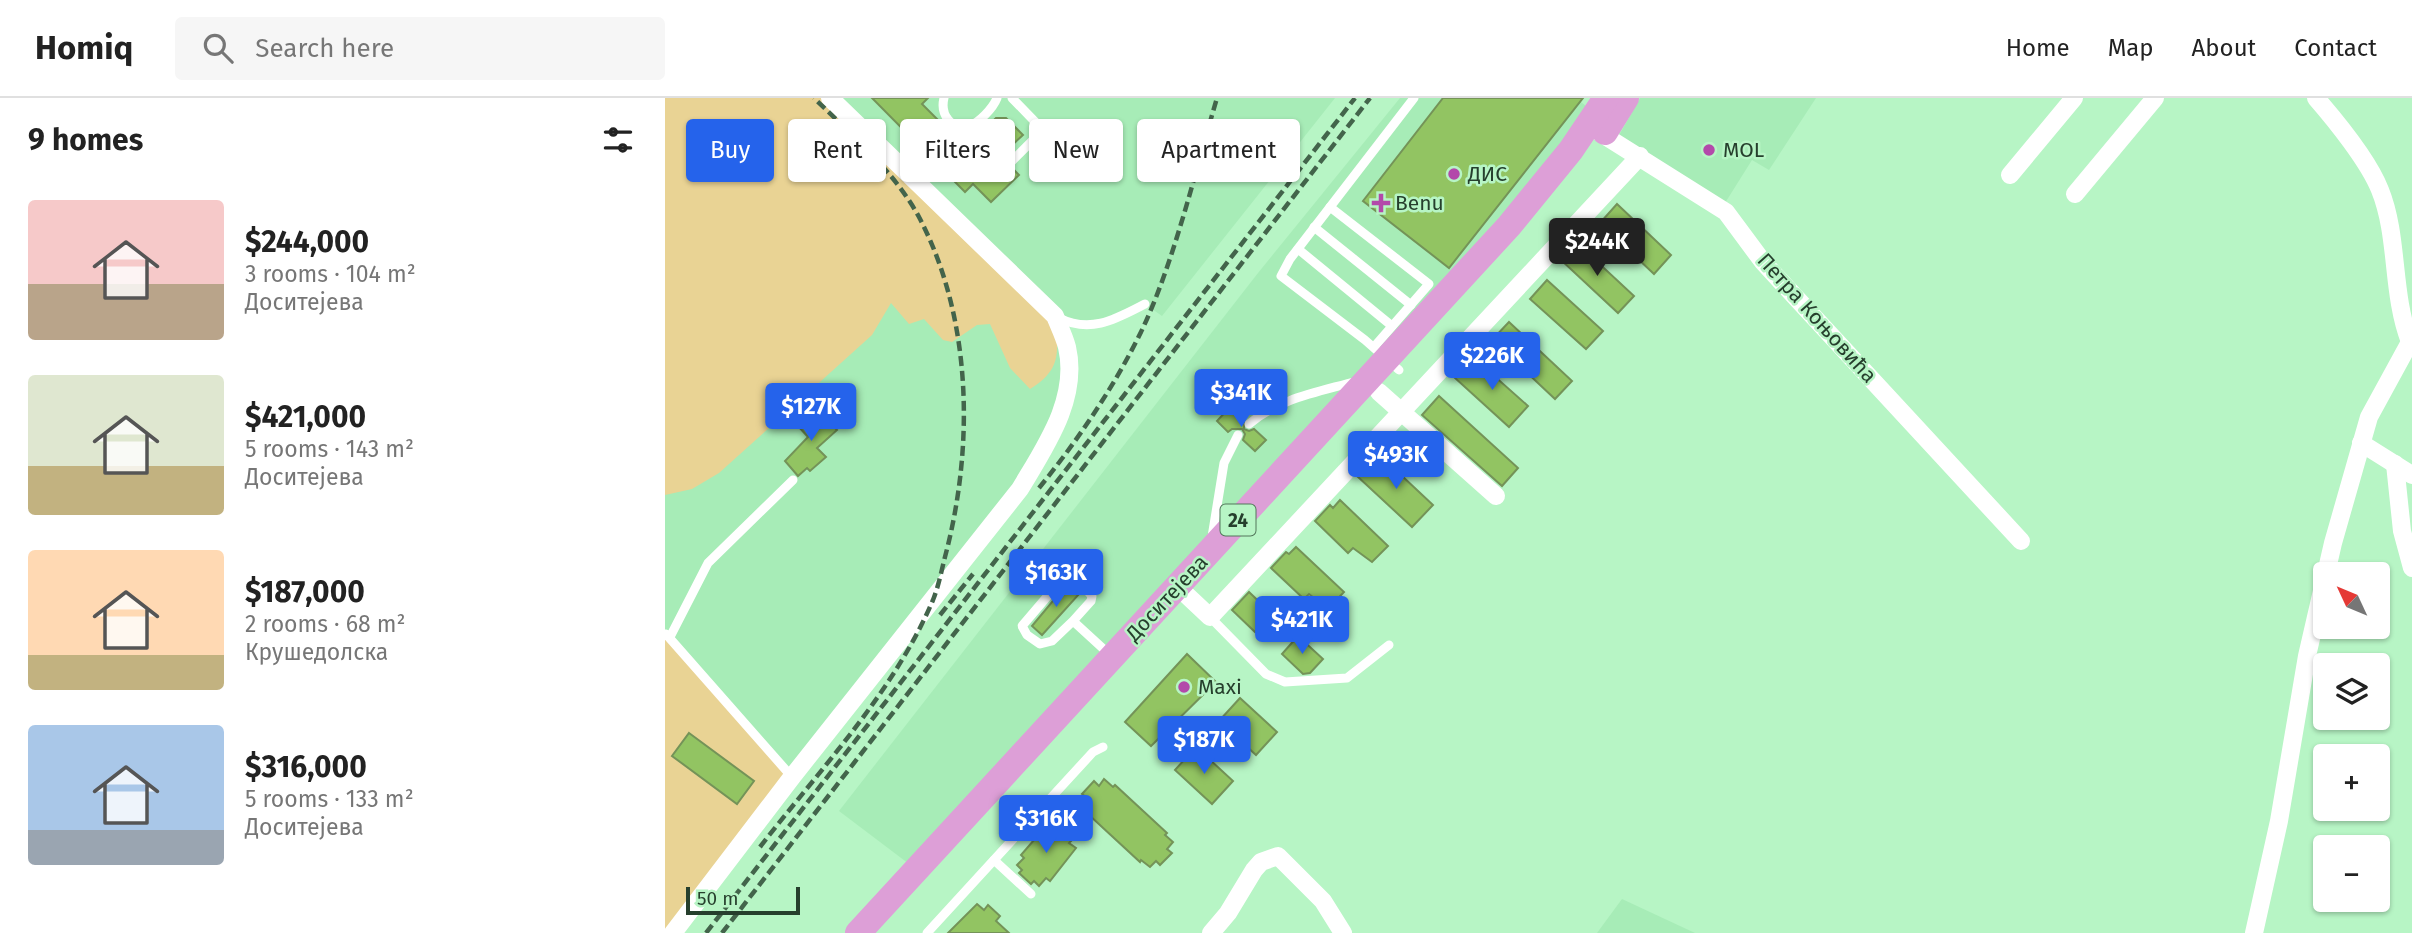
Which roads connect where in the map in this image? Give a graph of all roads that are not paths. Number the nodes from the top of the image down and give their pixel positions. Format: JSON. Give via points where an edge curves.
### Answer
{"nodes":[{"id":1,"x":829,"y":98,"type":"edge"},
{"id":2,"x":944,"y":98,"type":"edge"},
{"id":3,"x":997,"y":98,"type":"edge"},
{"id":4,"x":1012,"y":98,"type":"edge"},
{"id":5,"x":1414,"y":98,"type":"edge"},
{"id":6,"x":1606,"y":98,"type":"edge"},
{"id":7,"x":1626,"y":98,"type":"edge"},
{"id":8,"x":2074,"y":98,"type":"edge"},
{"id":9,"x":2155,"y":98,"type":"edge"},
{"id":10,"x":2316,"y":98,"type":"edge"},
{"id":11,"x":1596,"y":130,"type":"junction"},
{"id":12,"x":1640,"y":156,"type":"junction"},
{"id":13,"x":1015,"y":158,"type":"edge"},
{"id":14,"x":2010,"y":175,"type":"dead end"},
{"id":15,"x":2075,"y":194,"type":"dead end"},
{"id":16,"x":1330,"y":207,"type":"junction"},
{"id":17,"x":1314,"y":228,"type":"junction"},
{"id":18,"x":1298,"y":249,"type":"junction"},
{"id":19,"x":1145,"y":304,"type":"dead end"},
{"id":20,"x":1411,"y":305,"type":"junction"},
{"id":21,"x":1055,"y":316,"type":"junction"},
{"id":22,"x":1392,"y":326,"type":"junction"},
{"id":23,"x":2411,"y":341,"type":"edge"},
{"id":24,"x":1387,"y":358,"type":"junction"},
{"id":25,"x":1374,"y":385,"type":"junction"},
{"id":26,"x":1402,"y":413,"type":"junction"},
{"id":27,"x":1249,"y":424,"type":"dead end"},
{"id":28,"x":1238,"y":435,"type":"dead end"},
{"id":29,"x":2361,"y":443,"type":"junction"},
{"id":30,"x":2395,"y":464,"type":"junction"},
{"id":31,"x":2412,"y":475,"type":"edge"},
{"id":32,"x":793,"y":480,"type":"dead end"},
{"id":33,"x":1496,"y":496,"type":"dead end"},
{"id":34,"x":2021,"y":541,"type":"dead end"},
{"id":35,"x":1210,"y":550,"type":"junction"},
{"id":36,"x":2412,"y":568,"type":"edge"},
{"id":37,"x":1183,"y":592,"type":"junction"},
{"id":38,"x":1210,"y":617,"type":"junction"},
{"id":39,"x":1073,"y":621,"type":"junction"},
{"id":40,"x":667,"y":636,"type":"edge"},
{"id":41,"x":1389,"y":645,"type":"dead end"},
{"id":42,"x":1113,"y":657,"type":"junction"},
{"id":43,"x":1103,"y":747,"type":"dead end"},
{"id":44,"x":792,"y":777,"type":"junction"},
{"id":45,"x":995,"y":797,"type":"junction"},
{"id":46,"x":994,"y":860,"type":"junction"},
{"id":47,"x":1031,"y":894,"type":"dead end"},
{"id":48,"x":673,"y":933,"type":"edge"},
{"id":49,"x":858,"y":933,"type":"edge"},
{"id":50,"x":881,"y":933,"type":"edge"},
{"id":51,"x":927,"y":933,"type":"edge"},
{"id":52,"x":1211,"y":933,"type":"edge"},
{"id":53,"x":1343,"y":933,"type":"edge"},
{"id":54,"x":2254,"y":933,"type":"edge"}],
"edges":[{"from":1,"to":21,"type":"street"},
{"from":2,"to":3,"type":"lane","via":[[944,115],[961,127],[974,124]]},
{"from":4,"to":13,"type":"lane","via":[[1043,130]]},
{"from":5,"to":16,"type":"lane"},
{"from":6,"to":11,"type":"main road","name":"Доситејева","number":"24"},
{"from":7,"to":11,"type":"main road","name":"Доситејева","number":"24"},
{"from":8,"to":14,"type":"street"},
{"from":9,"to":15,"type":"street"},
{"from":10,"to":23,"type":"street","via":[[2380,190],[2400,315]]},
{"from":11,"to":12,"type":"street","name":"Петра Коњовића"},
{"from":11,"to":24,"type":"main road","name":"Доситејева","number":"24","via":[[1520,238]]},
{"from":12,"to":26,"type":"street"},
{"from":12,"to":34,"type":"street","name":"Петра Коњовића","via":[[1729,215],[1763,262]]},
{"from":16,"to":17,"type":"lane"},
{"from":16,"to":20,"type":"lane","via":[[1428,284]]},
{"from":17,"to":18,"type":"lane"},
{"from":17,"to":20,"type":"lane"},
{"from":18,"to":22,"type":"lane"},
{"from":18,"to":24,"type":"lane","via":[[1283,269],[1284,280]]},
{"from":19,"to":21,"type":"lane","via":[[1088,327]]},
{"from":20,"to":22,"type":"lane"},
{"from":21,"to":44,"type":"street","via":[[1067,347],[1069,383],[1047,445],[1020,489]]},
{"from":22,"to":24,"type":"lane"},
{"from":23,"to":29,"type":"street","via":[[2377,400]]},
{"from":24,"to":25,"type":"main road","name":"Доситејева","number":"24"},
{"from":25,"to":26,"type":"street"},
{"from":25,"to":27,"type":"lane","via":[[1289,400]]},
{"from":25,"to":35,"type":"main road","name":"Доситејева","number":"24"},
{"from":25,"to":37,"type":"main road","name":"Доситејева","number":"24"},
{"from":26,"to":33,"type":"street"},
{"from":26,"to":38,"type":"street"},
{"from":28,"to":35,"type":"lane","via":[[1224,463]]},
{"from":29,"to":30,"type":"street"},
{"from":29,"to":54,"type":"street","via":[[2307,656],[2279,821]]},
{"from":30,"to":31,"type":"street"},
{"from":30,"to":36,"type":"street","via":[[2402,531]]},
{"from":32,"to":40,"type":"lane","via":[[708,563]]},
{"from":35,"to":37,"type":"main road","name":"Доситејева","number":"24"},
{"from":37,"to":38,"type":"street"},
{"from":37,"to":42,"type":"main road","name":"Доситејева","number":"24"},
{"from":37,"to":45,"type":"main road","name":"Доситејева","number":"24"},
{"from":38,"to":41,"type":"lane","via":[[1266,674],[1285,682],[1347,678]]},
{"from":39,"to":39,"type":"lane","via":[[1092,596],[1069,576],[1022,626],[1040,644],[1052,641]]},
{"from":39,"to":42,"type":"lane"},
{"from":40,"to":44,"type":"lane"},
{"from":42,"to":45,"type":"main road","name":"Доситејева","number":"24"},
{"from":43,"to":46,"type":"lane","via":[[1093,752]]},
{"from":44,"to":48,"type":"street"},
{"from":45,"to":49,"type":"main road","name":"Доситејева","number":"24"},
{"from":45,"to":50,"type":"main road","name":"Доситејева","number":"24"},
{"from":46,"to":47,"type":"lane"},
{"from":46,"to":51,"type":"lane"},
{"from":52,"to":53,"type":"street","via":[[1254,870],[1278,856],[1322,901]]}]}
